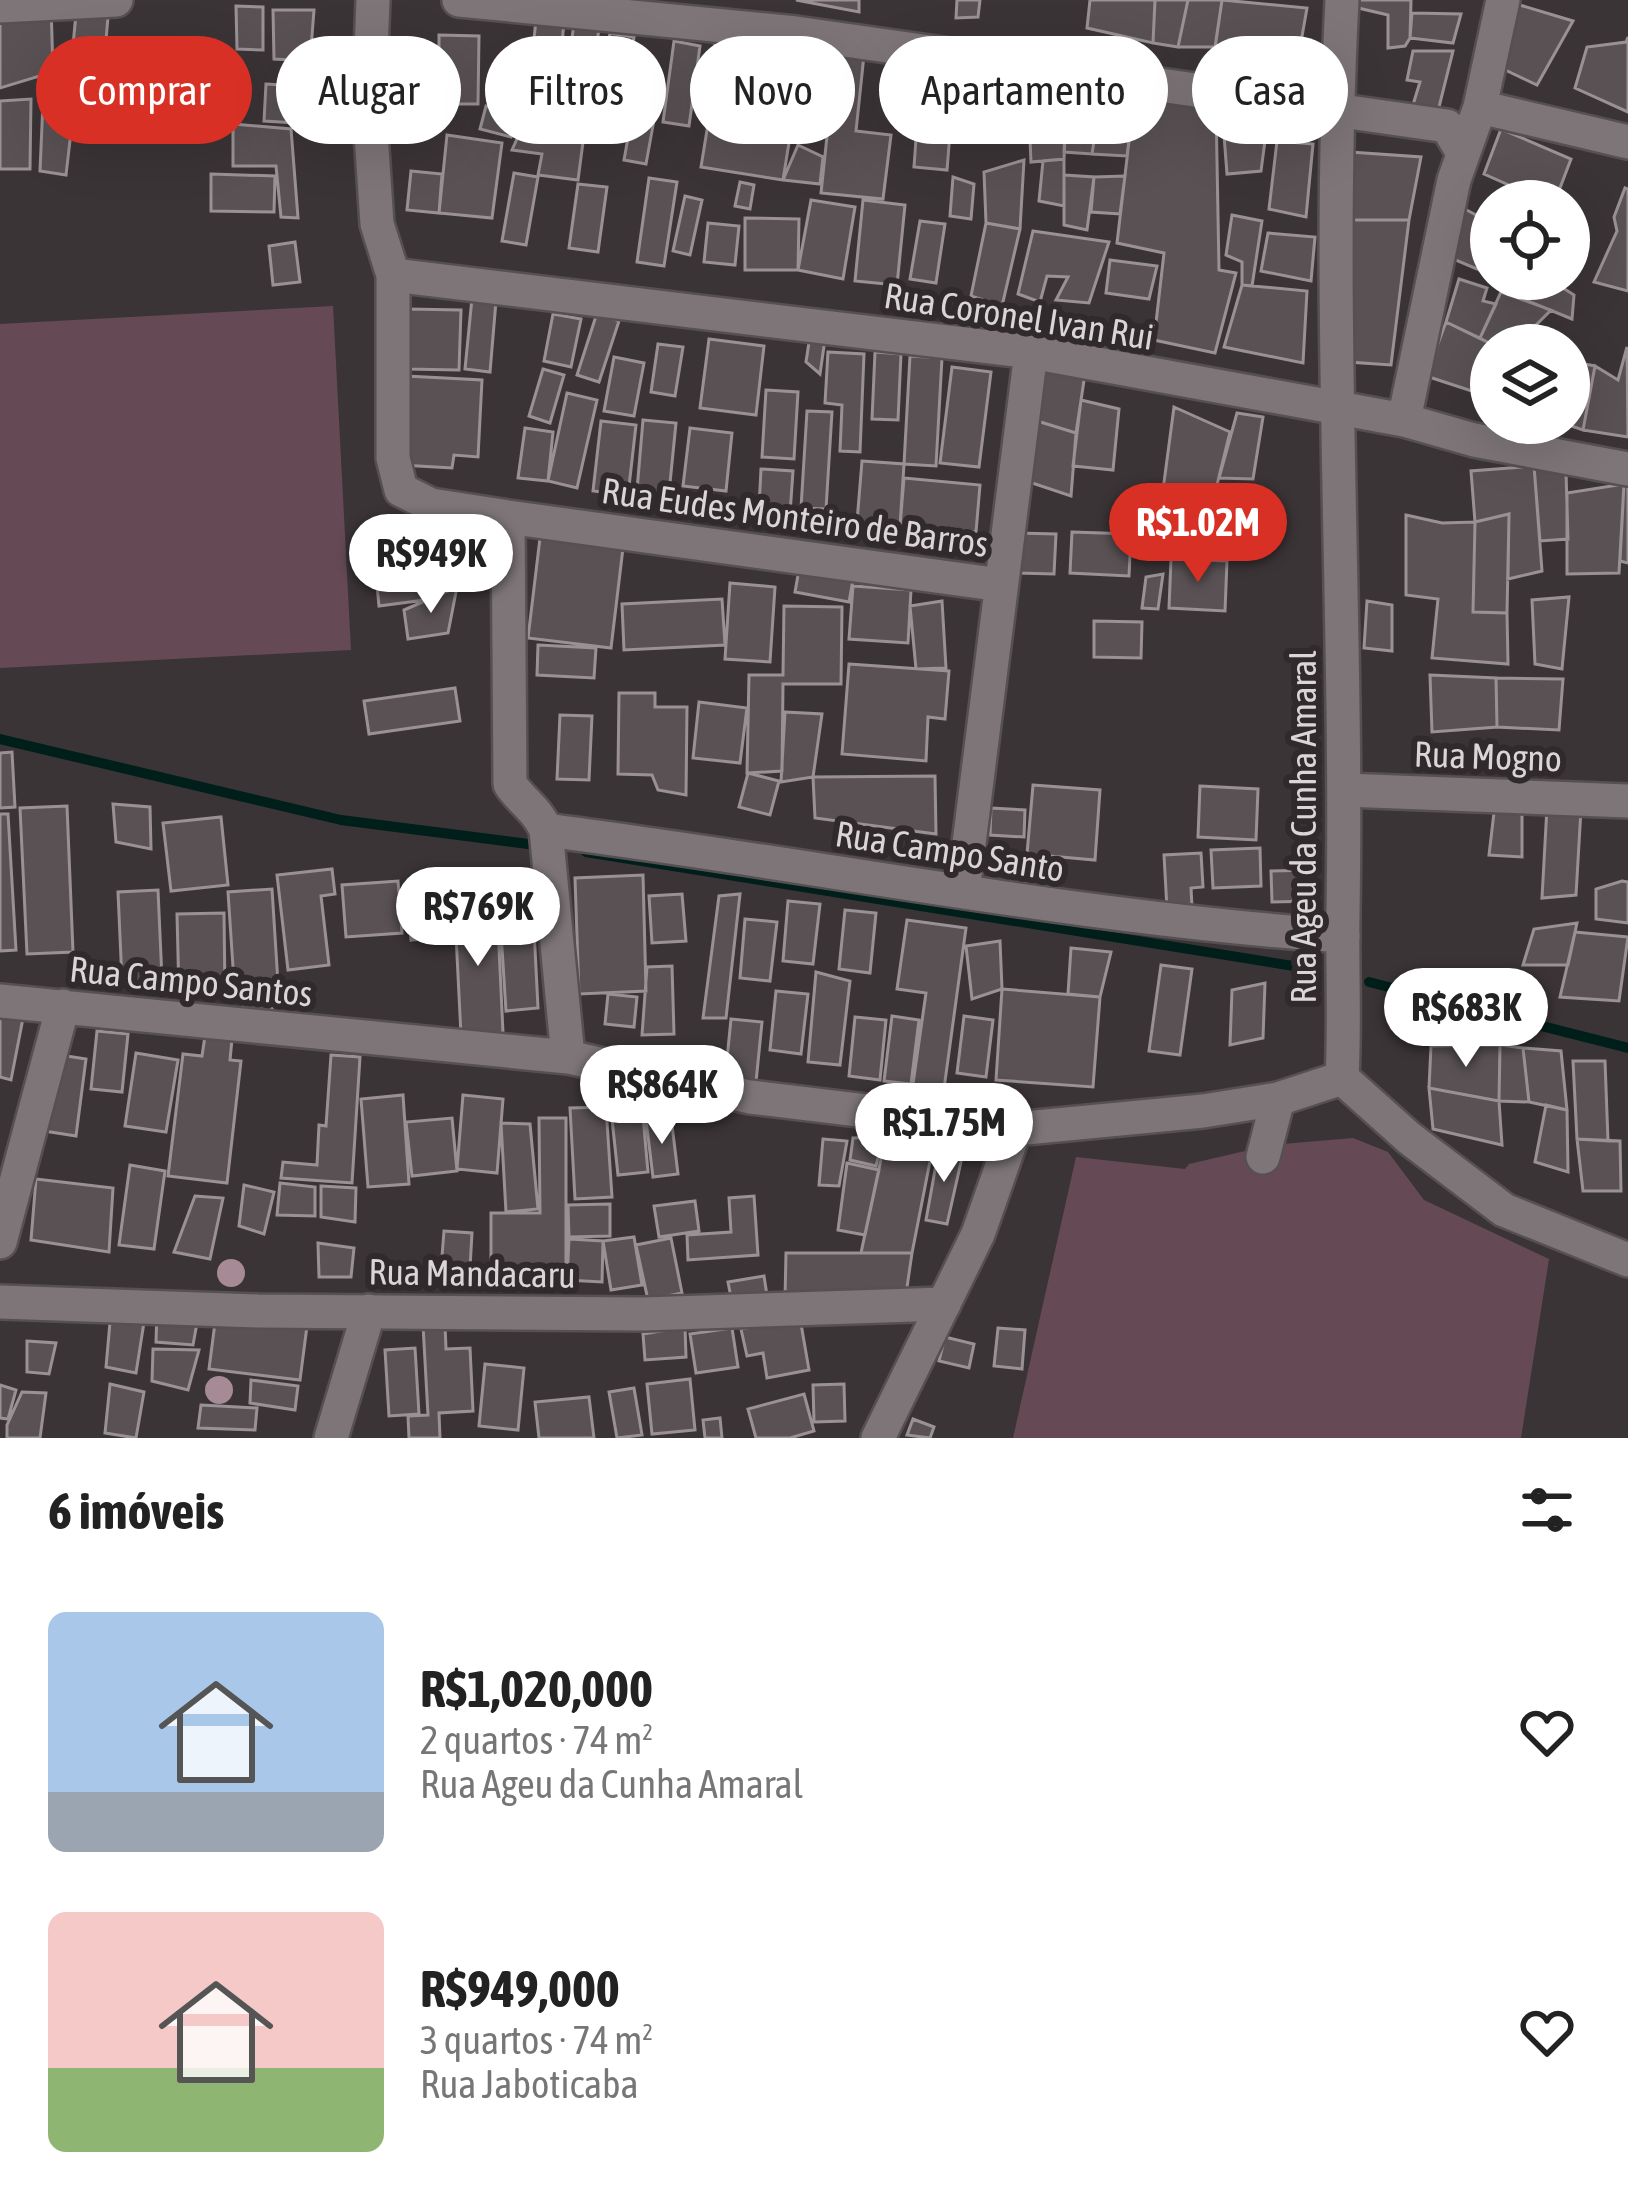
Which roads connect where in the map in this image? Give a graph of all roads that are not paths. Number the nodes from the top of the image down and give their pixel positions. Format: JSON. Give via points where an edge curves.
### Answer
{"nodes":[{"id":1,"x":116,"y":0,"type":"edge"},
{"id":2,"x":373,"y":0,"type":"edge"},
{"id":3,"x":459,"y":0,"type":"edge"},
{"id":4,"x":1342,"y":0,"type":"edge"},
{"id":5,"x":1503,"y":0,"type":"edge"},
{"id":6,"x":0,"y":6,"type":"edge"},
{"id":7,"x":713,"y":12,"type":"edge"},
{"id":8,"x":1340,"y":36,"type":"edge"},
{"id":9,"x":1192,"y":87,"type":"edge"},
{"id":10,"x":1480,"y":107,"type":"junction"},
{"id":11,"x":1348,"y":112,"type":"edge"},
{"id":12,"x":1628,"y":142,"type":"edge"},
{"id":13,"x":1336,"y":144,"type":"edge"},
{"id":14,"x":1463,"y":153,"type":"junction"},
{"id":15,"x":393,"y":275,"type":"junction"},
{"id":16,"x":1031,"y":352,"type":"junction"},
{"id":17,"x":1335,"y":409,"type":"junction"},
{"id":18,"x":1404,"y":420,"type":"junction"},
{"id":19,"x":1628,"y":469,"type":"edge"},
{"id":20,"x":508,"y":518,"type":"junction"},
{"id":21,"x":1001,"y":585,"type":"junction"},
{"id":22,"x":1345,"y":790,"type":"junction"},
{"id":23,"x":1628,"y":801,"type":"edge"},
{"id":24,"x":546,"y":830,"type":"junction"},
{"id":25,"x":963,"y":891,"type":"junction"},
{"id":26,"x":1342,"y":935,"type":"junction"},
{"id":27,"x":0,"y":1001,"type":"edge"},
{"id":28,"x":63,"y":1006,"type":"junction"},
{"id":29,"x":568,"y":1057,"type":"junction"},
{"id":30,"x":1342,"y":1078,"type":"junction"},
{"id":31,"x":1278,"y":1099,"type":"junction"},
{"id":32,"x":1016,"y":1129,"type":"junction"},
{"id":33,"x":1262,"y":1157,"type":"dead end"},
{"id":34,"x":0,"y":1242,"type":"edge"},
{"id":35,"x":1628,"y":1260,"type":"edge"},
{"id":36,"x":0,"y":1302,"type":"edge"},
{"id":37,"x":944,"y":1304,"type":"junction"},
{"id":38,"x":369,"y":1311,"type":"junction"},
{"id":39,"x":331,"y":1438,"type":"edge"},
{"id":40,"x":878,"y":1438,"type":"edge"}],
"edges":[{"from":1,"to":6,"type":"street"},
{"from":2,"to":15,"type":"street","via":[[377,224]]},
{"from":3,"to":7,"type":"street"},
{"from":4,"to":8,"type":"street","name":"Rua Ageu da Cunha Amaral"},
{"from":5,"to":10,"type":"street"},
{"from":7,"to":9,"type":"street"},
{"from":10,"to":12,"type":"street"},
{"from":10,"to":14,"type":"street"},
{"from":11,"to":14,"type":"street","via":[[1447,126]]},
{"from":13,"to":17,"type":"street","name":"Rua Ageu da Cunha Amaral"},
{"from":14,"to":18,"type":"street"},
{"from":15,"to":16,"type":"street","name":"Rua Coronel Ivan Rui"},
{"from":15,"to":20,"type":"street","name":"Rua Eudes Monteiro de Barros","via":[[396,480],[412,499]]},
{"from":16,"to":17,"type":"street","name":"Rua Coronel Ivan Rui"},
{"from":16,"to":21,"type":"street"},
{"from":17,"to":18,"type":"street","name":"Rua Coronel Ivan Rui"},
{"from":17,"to":22,"type":"street","name":"Rua Ageu da Cunha Amaral"},
{"from":18,"to":19,"type":"street","name":"Rua Coronel Ivan Rui"},
{"from":20,"to":21,"type":"street","name":"Rua Eudes Monteiro de Barros"},
{"from":20,"to":24,"type":"street","via":[[510,784]]},
{"from":21,"to":25,"type":"street"},
{"from":22,"to":23,"type":"street","name":"Rua Mogno"},
{"from":22,"to":26,"type":"street","name":"Rua Ageu da Cunha Amaral"},
{"from":24,"to":25,"type":"street","name":"Rua Campo Santo"},
{"from":24,"to":29,"type":"street"},
{"from":25,"to":26,"type":"street","name":"Rua Campo Santo","via":[[1142,919]]},
{"from":26,"to":30,"type":"street","name":"Rua Ageu da Cunha Amaral"},
{"from":27,"to":28,"type":"street","name":"Rua Campo Santos"},
{"from":28,"to":29,"type":"street","name":"Rua Campo Santos"},
{"from":28,"to":34,"type":"street"},
{"from":29,"to":32,"type":"street","name":"Rua Campo Santos","via":[[750,1097]]},
{"from":30,"to":31,"type":"street"},
{"from":30,"to":35,"type":"street","via":[[1504,1210]]},
{"from":31,"to":32,"type":"street"},
{"from":31,"to":33,"type":"street"},
{"from":32,"to":37,"type":"street"},
{"from":36,"to":38,"type":"street","name":"Rua Mandacaru"},
{"from":37,"to":38,"type":"street","name":"Rua Mandacaru","via":[[643,1314]]},
{"from":37,"to":40,"type":"street"},
{"from":38,"to":39,"type":"street"}]}
